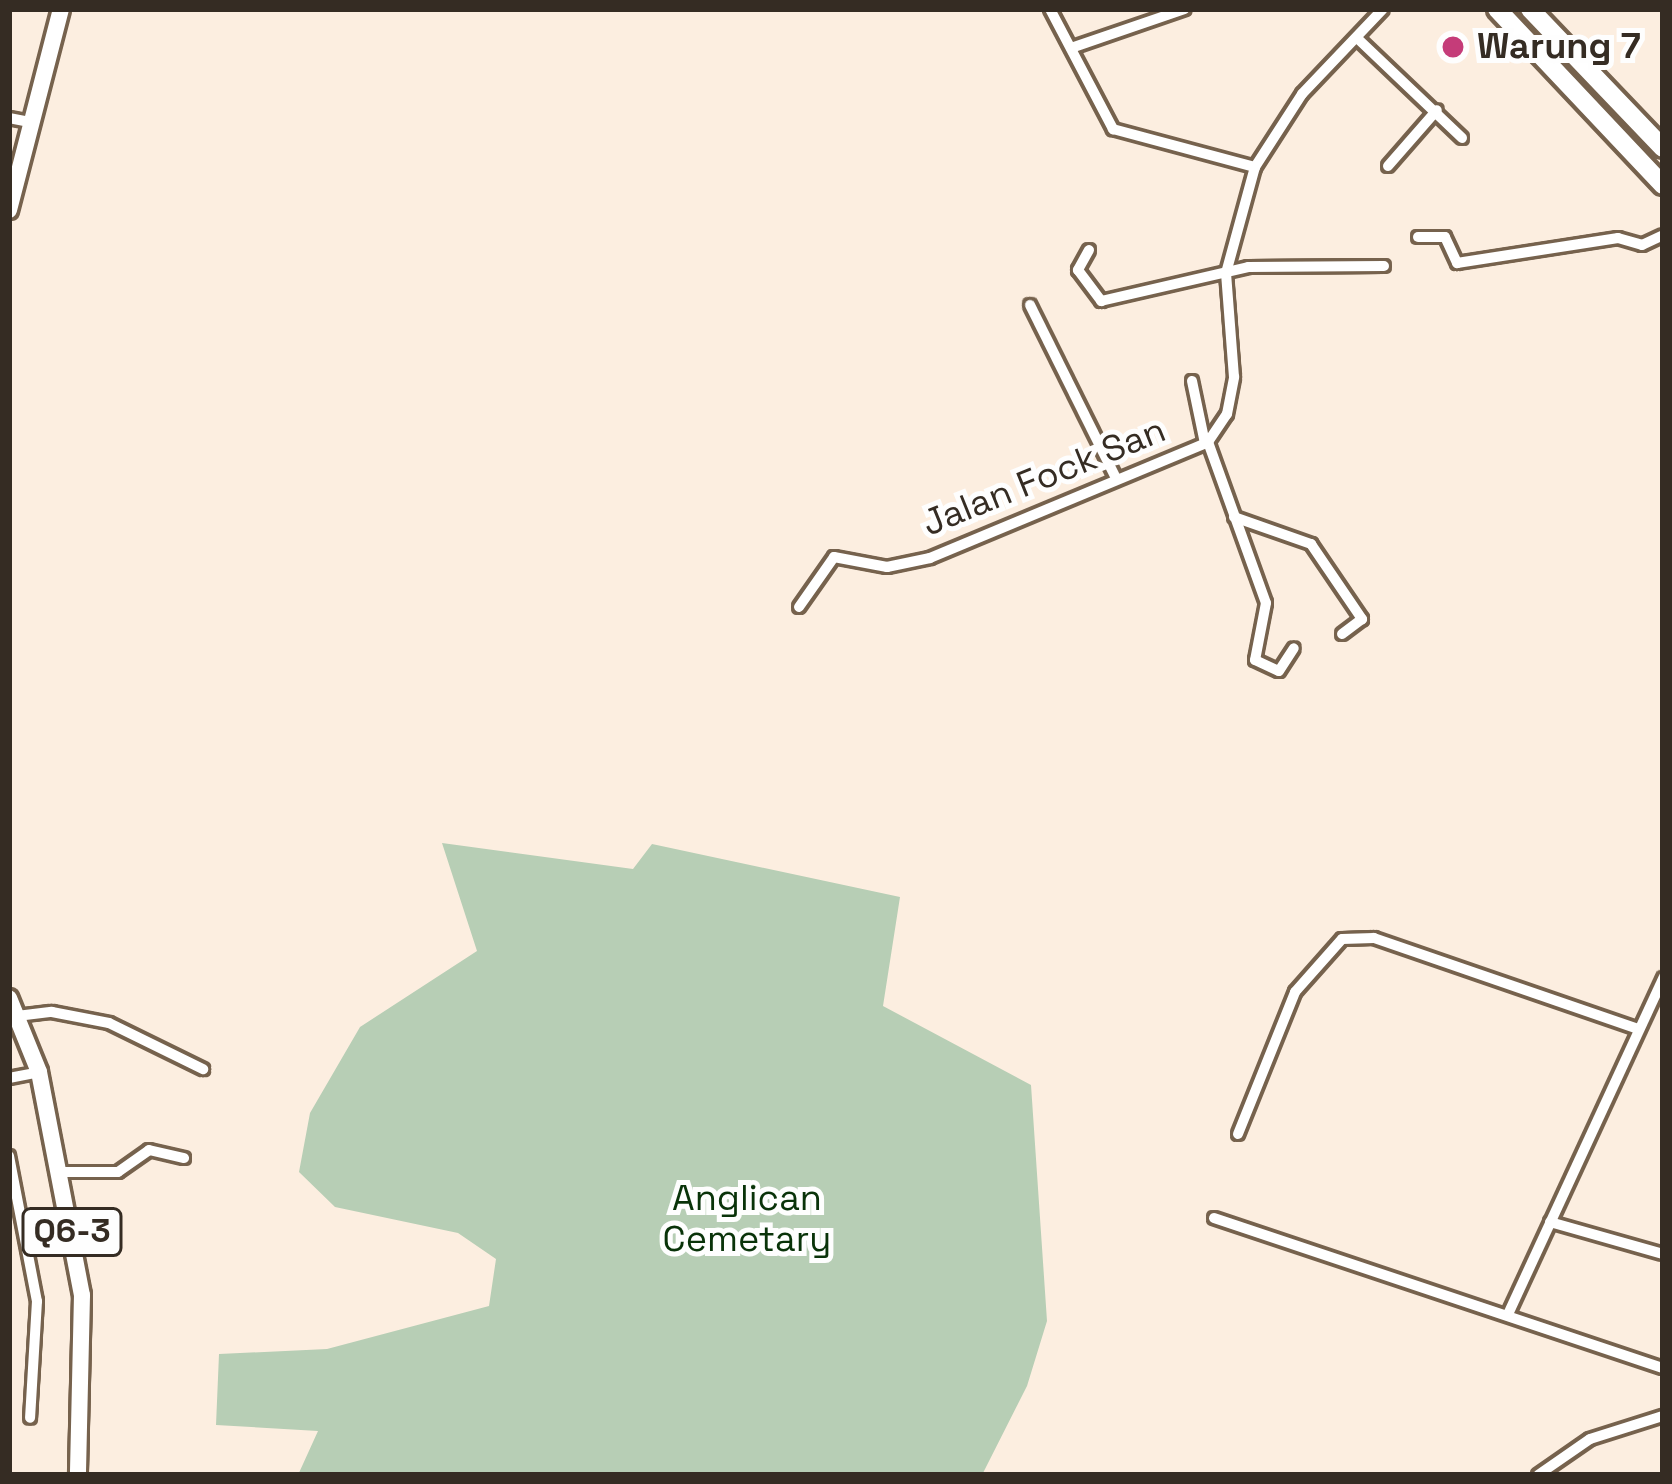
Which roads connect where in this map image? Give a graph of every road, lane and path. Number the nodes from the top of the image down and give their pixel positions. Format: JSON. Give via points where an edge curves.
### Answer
{"nodes":[{"id":1,"x":61,"y":9,"type":"edge"},
{"id":2,"x":1050,"y":9,"type":"edge"},
{"id":3,"x":1185,"y":9,"type":"edge"},
{"id":4,"x":1383,"y":9,"type":"edge"},
{"id":5,"x":1497,"y":9,"type":"edge"},
{"id":6,"x":1530,"y":9,"type":"edge"},
{"id":7,"x":1358,"y":38,"type":"junction"},
{"id":8,"x":1071,"y":48,"type":"junction"},
{"id":9,"x":1437,"y":110,"type":"junction"},
{"id":10,"x":9,"y":118,"type":"edge"},
{"id":11,"x":30,"y":122,"type":"junction"},
{"id":12,"x":1462,"y":138,"type":"dead end"},
{"id":13,"x":1663,"y":148,"type":"edge"},
{"id":14,"x":1388,"y":166,"type":"dead end"},
{"id":15,"x":1255,"y":167,"type":"junction"},
{"id":16,"x":1663,"y":185,"type":"edge"},
{"id":17,"x":9,"y":208,"type":"edge"},
{"id":18,"x":1663,"y":235,"type":"edge"},
{"id":19,"x":1418,"y":237,"type":"dead end"},
{"id":20,"x":1089,"y":250,"type":"dead end"},
{"id":21,"x":1384,"y":266,"type":"dead end"},
{"id":22,"x":1226,"y":273,"type":"junction"},
{"id":23,"x":1030,"y":304,"type":"dead end"},
{"id":24,"x":1192,"y":381,"type":"dead end"},
{"id":25,"x":1206,"y":442,"type":"junction"},
{"id":26,"x":1114,"y":476,"type":"junction"},
{"id":27,"x":1234,"y":517,"type":"junction"},
{"id":28,"x":800,"y":607,"type":"dead end"},
{"id":29,"x":1342,"y":634,"type":"dead end"},
{"id":30,"x":1294,"y":649,"type":"dead end"},
{"id":31,"x":1663,"y":978,"type":"edge"},
{"id":32,"x":9,"y":998,"type":"edge"},
{"id":33,"x":17,"y":1016,"type":"junction"},
{"id":34,"x":1638,"y":1029,"type":"junction"},
{"id":35,"x":202,"y":1069,"type":"dead end"},
{"id":36,"x":39,"y":1072,"type":"junction"},
{"id":37,"x":9,"y":1078,"type":"edge"},
{"id":38,"x":1238,"y":1134,"type":"dead end"},
{"id":39,"x":9,"y":1156,"type":"edge"},
{"id":40,"x":184,"y":1158,"type":"dead end"},
{"id":41,"x":62,"y":1172,"type":"junction"},
{"id":42,"x":1214,"y":1218,"type":"dead end"},
{"id":43,"x":1550,"y":1222,"type":"junction"},
{"id":44,"x":1663,"y":1254,"type":"edge"},
{"id":45,"x":1509,"y":1312,"type":"junction"},
{"id":46,"x":1663,"y":1368,"type":"edge"},
{"id":47,"x":1663,"y":1416,"type":"edge"},
{"id":48,"x":30,"y":1418,"type":"dead end"},
{"id":49,"x":78,"y":1475,"type":"edge"},
{"id":50,"x":1538,"y":1475,"type":"edge"}],
"edges":[{"from":1,"to":11,"type":"main road"},
{"from":2,"to":8,"type":"street"},
{"from":3,"to":8,"type":"street"},
{"from":4,"to":7,"type":"street","name":"Jalan Fock San"},
{"from":5,"to":16,"type":"highway"},
{"from":6,"to":13,"type":"highway"},
{"from":7,"to":9,"type":"street"},
{"from":7,"to":15,"type":"street","name":"Jalan Fock San","via":[[1292,106]]},
{"from":8,"to":15,"type":"street","via":[[1102,116],[1121,135]]},
{"from":9,"to":12,"type":"street"},
{"from":9,"to":14,"type":"street"},
{"from":10,"to":11,"type":"street"},
{"from":11,"to":17,"type":"main road"},
{"from":15,"to":22,"type":"street","name":"Jalan Fock San"},
{"from":18,"to":19,"type":"street","via":[[1642,245],[1618,238],[1457,263],[1445,237]]},
{"from":20,"to":22,"type":"street","via":[[1078,270],[1095,301]]},
{"from":21,"to":22,"type":"street"},
{"from":22,"to":25,"type":"street","name":"Jalan Fock San","via":[[1234,377],[1227,414]]},
{"from":23,"to":26,"type":"street"},
{"from":24,"to":25,"type":"street"},
{"from":25,"to":26,"type":"street","name":"Jalan Fock San"},
{"from":25,"to":27,"type":"street"},
{"from":26,"to":28,"type":"street","name":"Jalan Fock San","via":[[1101,492],[930,557],[887,567],[834,557]]},
{"from":27,"to":29,"type":"street","via":[[1311,544],[1362,619]]},
{"from":27,"to":30,"type":"street","via":[[1266,603],[1256,660],[1279,671]]},
{"from":31,"to":34,"type":"street"},
{"from":32,"to":33,"type":"main road","number":"Q6-3"},
{"from":33,"to":35,"type":"street","via":[[52,1012],[109,1023]]},
{"from":33,"to":36,"type":"main road","number":"Q6-3"},
{"from":34,"to":38,"type":"street","via":[[1375,938],[1342,939],[1295,992]]},
{"from":34,"to":43,"type":"street"},
{"from":36,"to":37,"type":"street"},
{"from":36,"to":41,"type":"main road","number":"Q6-3"},
{"from":39,"to":48,"type":"street","via":[[37,1301]]},
{"from":40,"to":41,"type":"street","via":[[149,1150],[118,1172]]},
{"from":41,"to":49,"type":"main road","number":"Q6-3","via":[[82,1295]]},
{"from":42,"to":45,"type":"street"},
{"from":43,"to":44,"type":"street"},
{"from":43,"to":45,"type":"street"},
{"from":45,"to":46,"type":"street"},
{"from":47,"to":50,"type":"street","via":[[1590,1439]]}]}
